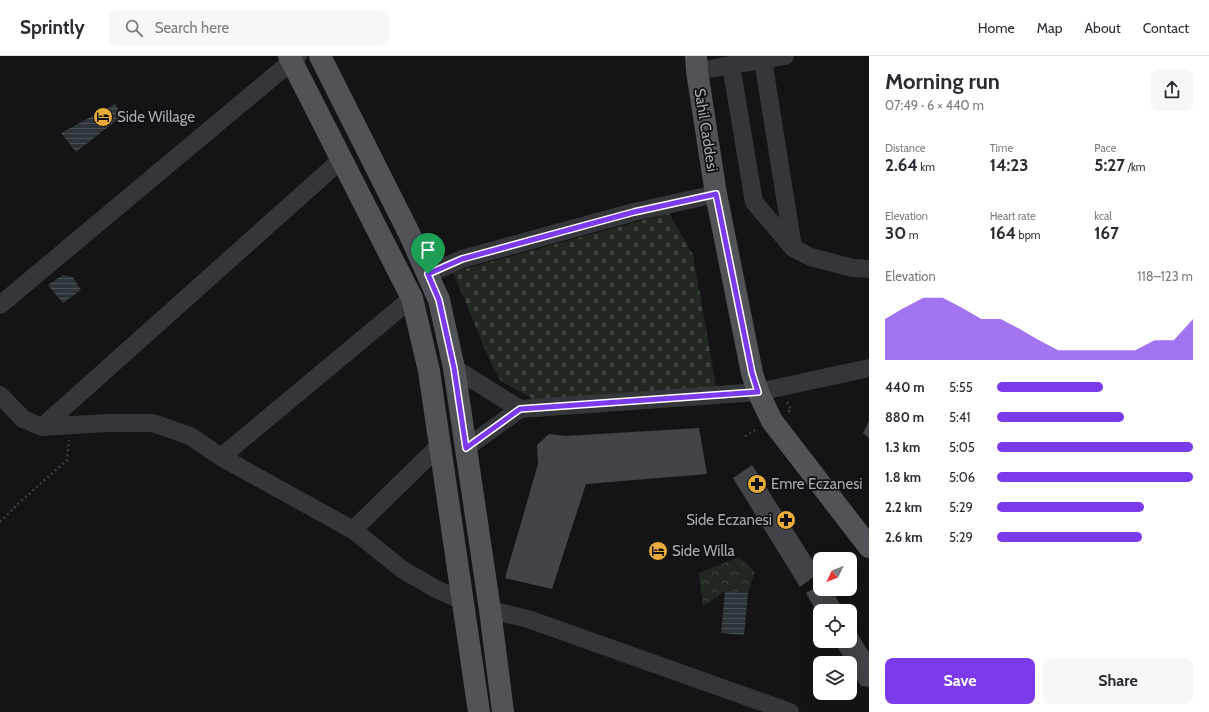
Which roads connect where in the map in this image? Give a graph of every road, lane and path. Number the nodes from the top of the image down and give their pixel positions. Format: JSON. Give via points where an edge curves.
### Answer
{"nodes":[{"id":1,"x":320,"y":56,"type":"edge"},
{"id":2,"x":785,"y":56,"type":"edge"},
{"id":3,"x":293,"y":58,"type":"edge"},
{"id":4,"x":763,"y":60,"type":"junction"},
{"id":5,"x":696,"y":63,"type":"edge"},
{"id":6,"x":731,"y":65,"type":"junction"},
{"id":7,"x":342,"y":159,"type":"junction"},
{"id":8,"x":716,"y":194,"type":"junction"},
{"id":9,"x":793,"y":248,"type":"junction"},
{"id":10,"x":869,"y":269,"type":"edge"},
{"id":11,"x":428,"y":274,"type":"junction"},
{"id":12,"x":412,"y":298,"type":"junction"},
{"id":13,"x":0,"y":305,"type":"edge"},
{"id":14,"x":454,"y":368,"type":"junction"},
{"id":15,"x":869,"y":368,"type":"edge"},
{"id":16,"x":758,"y":392,"type":"junction"},
{"id":17,"x":0,"y":395,"type":"edge"},
{"id":18,"x":520,"y":409,"type":"junction"},
{"id":19,"x":70,"y":426,"type":"junction"},
{"id":20,"x":42,"y":428,"type":"junction"},
{"id":21,"x":440,"y":445,"type":"junction"},
{"id":22,"x":466,"y":448,"type":"junction"},
{"id":23,"x":221,"y":458,"type":"junction"},
{"id":24,"x":0,"y":522,"type":"edge"},
{"id":25,"x":353,"y":530,"type":"junction"},
{"id":26,"x":869,"y":547,"type":"edge"},
{"id":27,"x":463,"y":601,"type":"junction"},
{"id":28,"x":490,"y":610,"type":"junction"},
{"id":29,"x":479,"y":712,"type":"edge"},
{"id":30,"x":503,"y":712,"type":"edge"},
{"id":31,"x":790,"y":712,"type":"edge"}],
"edges":[{"from":1,"to":11,"type":"main road"},
{"from":2,"to":4,"type":"street"},
{"from":3,"to":7,"type":"main road"},
{"from":3,"to":13,"type":"street"},
{"from":4,"to":6,"type":"street"},
{"from":4,"to":9,"type":"street"},
{"from":5,"to":6,"type":"street"},
{"from":5,"to":8,"type":"main road","name":"Sahil Caddesi"},
{"from":6,"to":9,"type":"street","via":[[754,202]]},
{"from":7,"to":12,"type":"main road"},
{"from":7,"to":20,"type":"street"},
{"from":8,"to":11,"type":"street","via":[[634,212],[462,259]]},
{"from":8,"to":16,"type":"main road","name":"Sahil Caddesi"},
{"from":9,"to":10,"type":"street","via":[[811,257],[853,268]]},
{"from":11,"to":14,"type":"main road","via":[[439,300]]},
{"from":12,"to":21,"type":"main road","via":[[429,371]]},
{"from":12,"to":23,"type":"street"},
{"from":14,"to":18,"type":"street"},
{"from":14,"to":22,"type":"main road"},
{"from":15,"to":16,"type":"street"},
{"from":16,"to":18,"type":"street"},
{"from":16,"to":26,"type":"main road","name":"Sahil Caddesi","via":[[772,421]]},
{"from":17,"to":20,"type":"street","via":[[23,419]]},
{"from":18,"to":22,"type":"street"},
{"from":19,"to":20,"type":"street"},
{"from":19,"to":23,"type":"street","via":[[153,423],[190,436]]},
{"from":19,"to":24,"type":"path","via":[[67,460]]},
{"from":21,"to":25,"type":"street"},
{"from":21,"to":27,"type":"main road"},
{"from":22,"to":28,"type":"main road"},
{"from":23,"to":25,"type":"street"},
{"from":25,"to":27,"type":"street","via":[[403,570]]},
{"from":27,"to":28,"type":"main road"},
{"from":27,"to":29,"type":"main road"},
{"from":28,"to":30,"type":"main road"},
{"from":28,"to":31,"type":"street","via":[[528,619]]}]}
